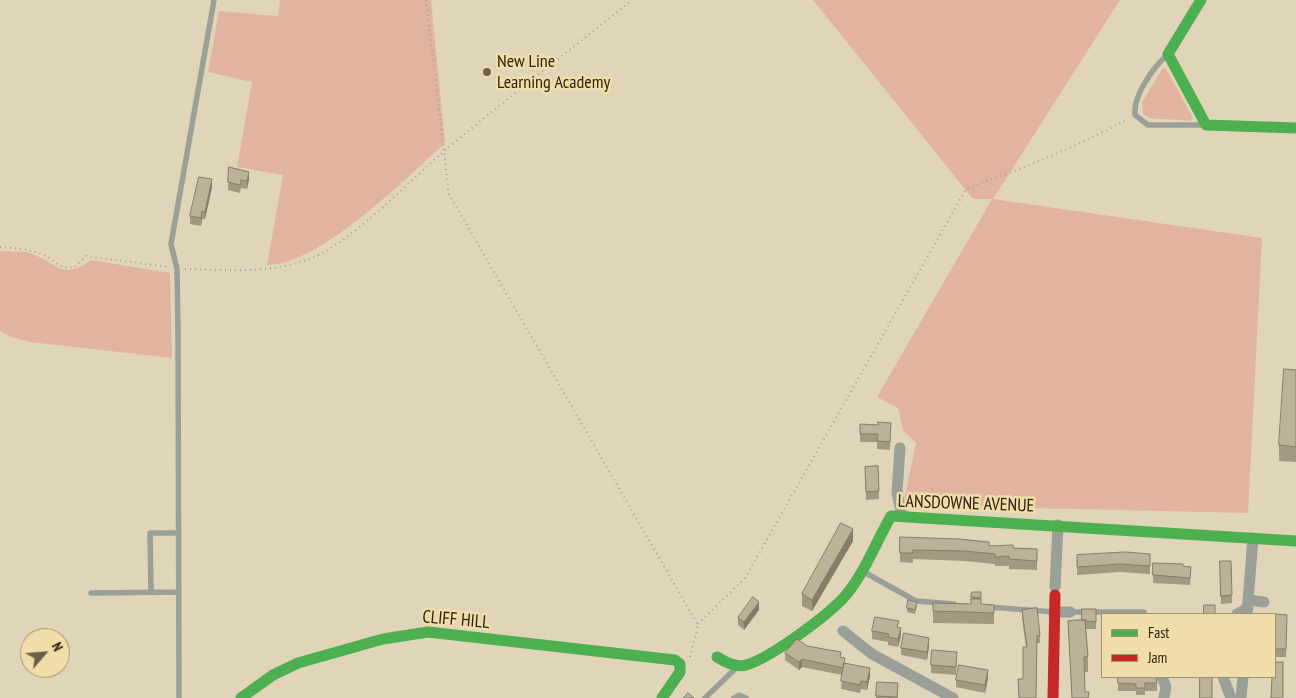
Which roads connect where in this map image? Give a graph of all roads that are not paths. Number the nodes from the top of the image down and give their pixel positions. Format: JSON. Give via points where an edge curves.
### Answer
{"nodes":[{"id":1,"x":214,"y":0,"type":"edge"},
{"id":2,"x":1201,"y":0,"type":"edge"},
{"id":3,"x":1168,"y":54,"type":"junction"},
{"id":4,"x":1206,"y":125,"type":"junction"},
{"id":5,"x":1296,"y":128,"type":"edge"},
{"id":6,"x":900,"y":448,"type":"dead end"},
{"id":7,"x":902,"y":516,"type":"junction"},
{"id":8,"x":1058,"y":525,"type":"junction"},
{"id":9,"x":180,"y":533,"type":"junction"},
{"id":10,"x":1253,"y":538,"type":"junction"},
{"id":11,"x":1296,"y":541,"type":"edge"},
{"id":12,"x":862,"y":571,"type":"junction"},
{"id":13,"x":151,"y":592,"type":"junction"},
{"id":14,"x":179,"y":592,"type":"junction"},
{"id":15,"x":91,"y":593,"type":"dead end"},
{"id":16,"x":1264,"y":602,"type":"dead end"},
{"id":17,"x":966,"y":605,"type":"edge"},
{"id":18,"x":986,"y":606,"type":"edge"},
{"id":19,"x":1248,"y":607,"type":"edge"},
{"id":20,"x":1055,"y":612,"type":"junction"},
{"id":21,"x":1070,"y":612,"type":"joint"},
{"id":22,"x":1144,"y":612,"type":"dead end"},
{"id":23,"x":843,"y":631,"type":"dead end"},
{"id":24,"x":717,"y":657,"type":"dead end"},
{"id":25,"x":740,"y":665,"type":"junction"},
{"id":26,"x":1162,"y":678,"type":"edge"},
{"id":27,"x":1223,"y":678,"type":"edge"},
{"id":28,"x":1243,"y":678,"type":"edge"},
{"id":29,"x":708,"y":697,"type":"edge"},
{"id":30,"x":179,"y":698,"type":"edge"},
{"id":31,"x":241,"y":698,"type":"edge"},
{"id":32,"x":662,"y":698,"type":"edge"},
{"id":33,"x":734,"y":698,"type":"edge"},
{"id":34,"x":746,"y":698,"type":"edge"},
{"id":35,"x":953,"y":698,"type":"edge"},
{"id":36,"x":1053,"y":698,"type":"edge"},
{"id":37,"x":1164,"y":698,"type":"edge"},
{"id":38,"x":1231,"y":698,"type":"edge"},
{"id":39,"x":1241,"y":698,"type":"edge"}],
"edges":[{"from":1,"to":9,"type":"lane","via":[[170,244],[177,269]]},
{"from":2,"to":3,"type":"street"},
{"from":3,"to":4,"type":"street"},
{"from":3,"to":4,"type":"lane","via":[[1136,100],[1135,115],[1148,125]]},
{"from":4,"to":5,"type":"street"},
{"from":6,"to":7,"type":"street","via":[[897,493]]},
{"from":7,"to":8,"type":"street","name":"LANSDOWNE AVENUE"},
{"from":7,"to":12,"type":"street","name":"LANSDOWNE AVENUE","via":[[891,516]]},
{"from":8,"to":10,"type":"street","name":"LANSDOWNE AVENUE"},
{"from":8,"to":20,"type":"street"},
{"from":9,"to":13,"type":"lane","via":[[150,534]]},
{"from":9,"to":14,"type":"lane"},
{"from":10,"to":11,"type":"street","name":"LANSDOWNE AVENUE"},
{"from":10,"to":19,"type":"street"},
{"from":12,"to":17,"type":"lane","via":[[916,601]]},
{"from":12,"to":25,"type":"street","name":"LANSDOWNE AVENUE","via":[[844,598],[828,612]]},
{"from":13,"to":14,"type":"lane"},
{"from":13,"to":15,"type":"lane"},
{"from":14,"to":30,"type":"lane"},
{"from":16,"to":19,"type":"street"},
{"from":18,"to":20,"type":"lane"},
{"from":20,"to":21,"type":"street"},
{"from":20,"to":36,"type":"street"},
{"from":21,"to":22,"type":"lane"},
{"from":23,"to":35,"type":"street","via":[[872,654]]},
{"from":24,"to":25,"type":"street","via":[[729,664]]},
{"from":25,"to":29,"type":"lane"},
{"from":26,"to":37,"type":"street","via":[[1166,687]]},
{"from":27,"to":38,"type":"street"},
{"from":28,"to":39,"type":"street"},
{"from":31,"to":32,"type":"street","name":"CLIFF HILL","via":[[273,675],[298,663],[383,639],[428,632],[669,659],[680,664],[680,672]]},
{"from":33,"to":34,"type":"lane","via":[[739,695]]}]}
